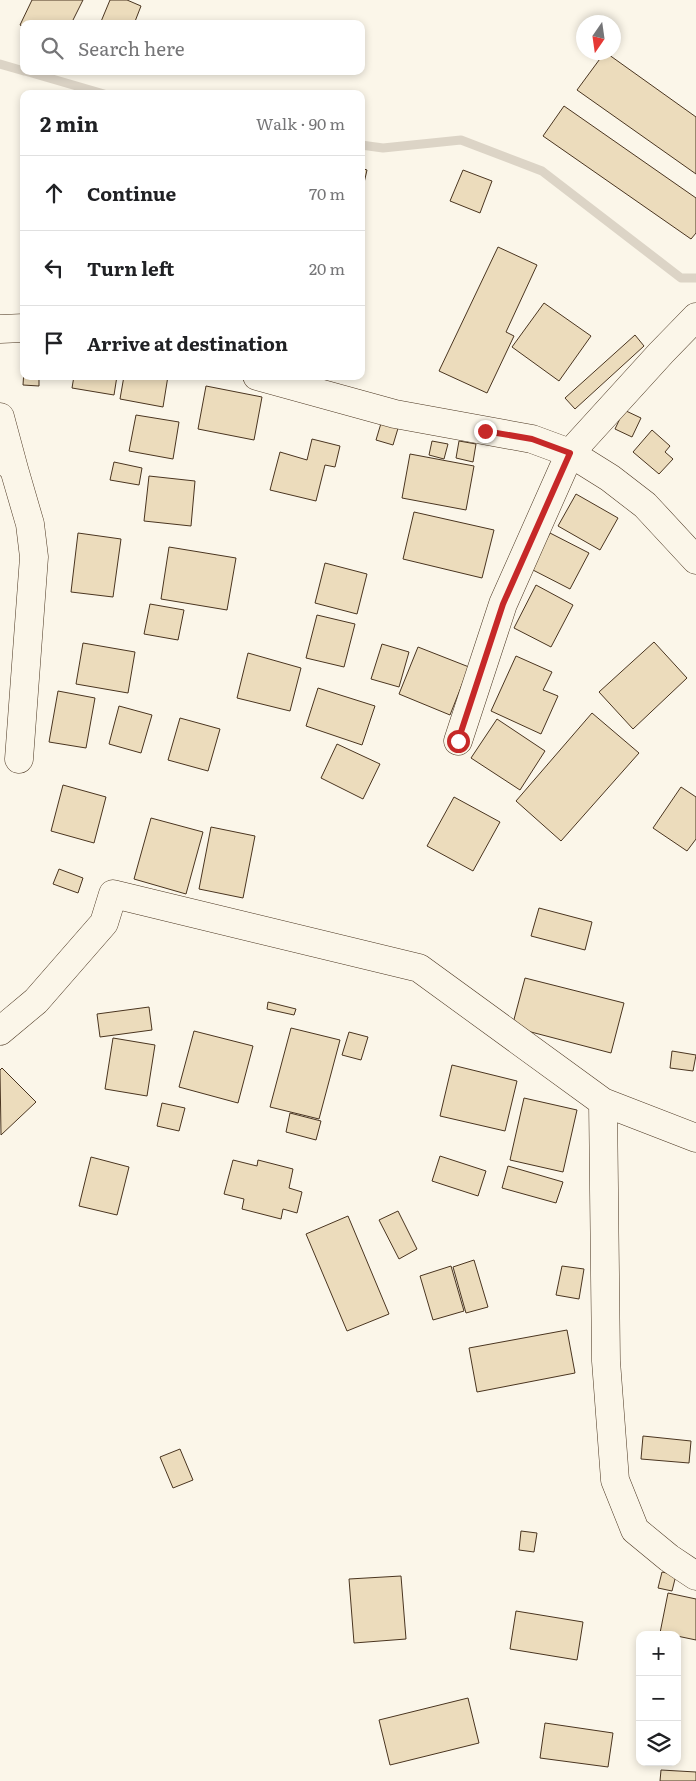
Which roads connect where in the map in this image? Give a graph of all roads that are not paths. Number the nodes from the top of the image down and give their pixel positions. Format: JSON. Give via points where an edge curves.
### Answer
{"nodes":[{"id":1,"x":696,"y":318,"type":"edge"},
{"id":2,"x":20,"y":328,"type":"edge"},
{"id":3,"x":0,"y":329,"type":"edge"},
{"id":4,"x":272,"y":380,"type":"edge"},
{"id":5,"x":0,"y":417,"type":"edge"},
{"id":6,"x":570,"y":453,"type":"junction"},
{"id":7,"x":7,"y":462,"type":"edge"},
{"id":8,"x":696,"y":560,"type":"edge"},
{"id":9,"x":458,"y":741,"type":"dead end"},
{"id":10,"x":19,"y":759,"type":"dead end"},
{"id":11,"x":0,"y":1031,"type":"edge"},
{"id":12,"x":603,"y":1102,"type":"junction"},
{"id":13,"x":696,"y":1138,"type":"edge"},
{"id":14,"x":696,"y":1576,"type":"edge"}],
"edges":[{"from":1,"to":6,"type":"street"},
{"from":2,"to":3,"type":"street"},
{"from":4,"to":6,"type":"street","via":[[395,414],[532,439]]},
{"from":5,"to":7,"type":"street"},
{"from":6,"to":8,"type":"street","via":[[645,505]]},
{"from":6,"to":9,"type":"street","via":[[503,604]]},
{"from":7,"to":10,"type":"street","via":[[30,524],[34,557]]},
{"from":11,"to":12,"type":"street","via":[[36,1002],[104,923],[113,894],[419,968]]},
{"from":12,"to":13,"type":"street"},
{"from":12,"to":14,"type":"street","via":[[606,1361],[615,1480],[635,1530]]}]}
